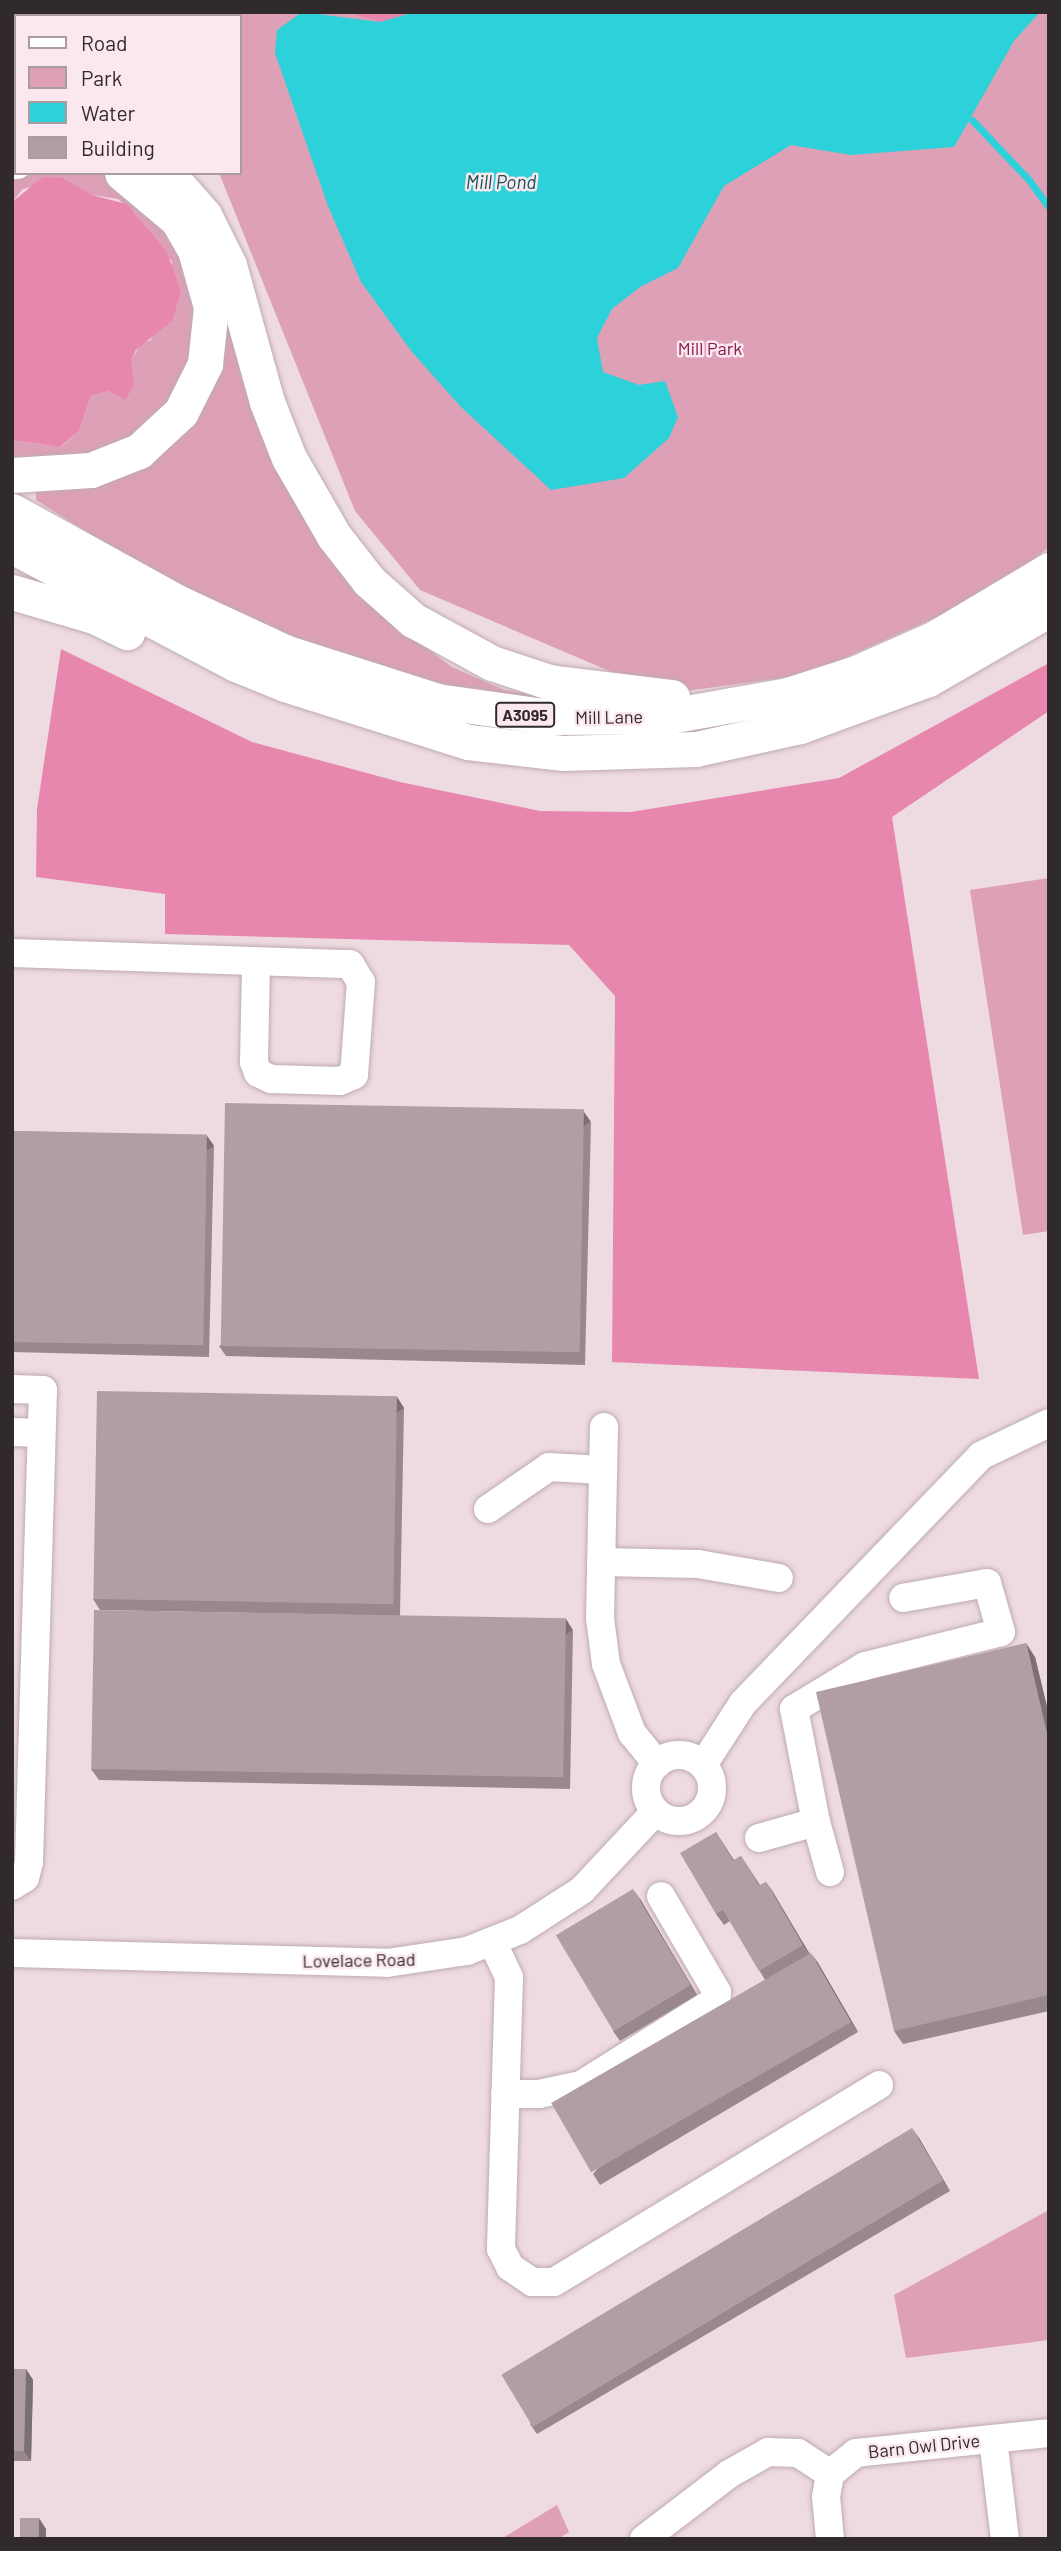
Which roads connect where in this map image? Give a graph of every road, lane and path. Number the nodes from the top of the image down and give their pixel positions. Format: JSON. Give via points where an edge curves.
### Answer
{"nodes":[{"id":1,"x":124,"y":175,"type":"edge"},
{"id":2,"x":169,"y":175,"type":"edge"},
{"id":3,"x":12,"y":475,"type":"edge"},
{"id":4,"x":12,"y":511,"type":"edge"},
{"id":5,"x":12,"y":546,"type":"edge"},
{"id":6,"x":1049,"y":570,"type":"edge"},
{"id":7,"x":12,"y":592,"type":"edge"},
{"id":8,"x":1049,"y":609,"type":"edge"},
{"id":9,"x":761,"y":702,"type":"junction"},
{"id":10,"x":468,"y":742,"type":"junction"},
{"id":11,"x":12,"y":953,"type":"edge"},
{"id":12,"x":256,"y":964,"type":"junction"},
{"id":13,"x":12,"y":1389,"type":"edge"},
{"id":14,"x":1049,"y":1423,"type":"edge"},
{"id":15,"x":604,"y":1427,"type":"dead end"},
{"id":16,"x":12,"y":1432,"type":"edge"},
{"id":17,"x":41,"y":1433,"type":"junction"},
{"id":18,"x":602,"y":1469,"type":"junction"},
{"id":19,"x":488,"y":1509,"type":"dead end"},
{"id":20,"x":601,"y":1562,"type":"junction"},
{"id":21,"x":23,"y":1577,"type":"edge"},
{"id":22,"x":779,"y":1578,"type":"dead end"},
{"id":23,"x":903,"y":1598,"type":"dead end"},
{"id":24,"x":657,"y":1763,"type":"junction"},
{"id":25,"x":704,"y":1765,"type":"junction"},
{"id":26,"x":655,"y":1812,"type":"junction"},
{"id":27,"x":816,"y":1822,"type":"junction"},
{"id":28,"x":758,"y":1838,"type":"dead end"},
{"id":29,"x":830,"y":1872,"type":"dead end"},
{"id":30,"x":12,"y":1886,"type":"edge"},
{"id":31,"x":661,"y":1896,"type":"dead end"},
{"id":32,"x":493,"y":1943,"type":"junction"},
{"id":33,"x":12,"y":1953,"type":"edge"},
{"id":34,"x":879,"y":2085,"type":"dead end"},
{"id":35,"x":505,"y":2094,"type":"junction"},
{"id":36,"x":1049,"y":2432,"type":"edge"},
{"id":37,"x":993,"y":2439,"type":"junction"},
{"id":38,"x":830,"y":2474,"type":"junction"},
{"id":39,"x":654,"y":2536,"type":"edge"},
{"id":40,"x":830,"y":2539,"type":"edge"},
{"id":41,"x":1005,"y":2539,"type":"edge"}],
"edges":[{"from":1,"to":3,"type":"main road","via":[[178,220],[195,250],[211,307],[205,364],[181,412],[139,451],[91,470]]},
{"from":2,"to":9,"type":"main road","number":"A3095","via":[[204,215],[229,265],[267,402],[298,476],[334,536],[389,601],[413,620],[492,663],[549,682],[636,695]]},
{"from":4,"to":9,"type":"main road","name":"Mill Lane","number":"A3095","via":[[175,601],[287,653],[437,701],[512,714],[589,718],[669,716]]},
{"from":5,"to":10,"type":"main road","name":"Mill Lane","number":"A3095","via":[[236,664]]},
{"from":6,"to":9,"type":"main road","name":"Mill Lane","number":"A3095","via":[[973,619],[897,656]]},
{"from":7,"to":10,"type":"main road","number":"A3095","via":[[94,616],[249,687],[384,731]]},
{"from":8,"to":10,"type":"main road","name":"Mill Lane","number":"A3095","via":[[929,679],[848,711],[751,738],[696,749],[630,754],[537,751]]},
{"from":11,"to":12,"type":"street"},
{"from":12,"to":12,"type":"street","via":[[344,963],[355,968],[361,982],[354,1075],[340,1082],[271,1079],[258,1073],[254,1062]]},
{"from":13,"to":17,"type":"street","via":[[43,1390]]},
{"from":14,"to":25,"type":"street","via":[[982,1455],[743,1703]]},
{"from":15,"to":18,"type":"street"},
{"from":16,"to":17,"type":"street"},
{"from":17,"to":21,"type":"street"},
{"from":18,"to":19,"type":"street","via":[[549,1467]]},
{"from":18,"to":20,"type":"street"},
{"from":20,"to":22,"type":"street","via":[[698,1564]]},
{"from":20,"to":24,"type":"street","via":[[600,1618],[606,1664],[632,1732]]},
{"from":21,"to":30,"type":"street","via":[[29,1862],[25,1878]]},
{"from":23,"to":27,"type":"street","via":[[987,1583],[1000,1632],[865,1666],[794,1709]]},
{"from":24,"to":25,"type":"street","via":[[680,1755]]},
{"from":24,"to":26,"type":"street","via":[[646,1793]]},
{"from":25,"to":26,"type":"street","via":[[717,1814],[681,1822]]},
{"from":26,"to":32,"type":"street","name":"Lovelace Road","via":[[582,1890]]},
{"from":27,"to":28,"type":"street"},
{"from":27,"to":29,"type":"street"},
{"from":31,"to":35,"type":"street","via":[[717,1992],[711,2007],[581,2085],[539,2094]]},
{"from":32,"to":33,"type":"street","name":"Lovelace Road","via":[[341,1974],[79,1967]]},
{"from":32,"to":35,"type":"street","via":[[509,1977]]},
{"from":34,"to":35,"type":"street","via":[[554,2282],[531,2282],[510,2267],[501,2249]]},
{"from":36,"to":37,"type":"street","name":"Barn Owl Drive"},
{"from":37,"to":38,"type":"street","name":"Barn Owl Drive","via":[[856,2453]]},
{"from":37,"to":41,"type":"street"},
{"from":38,"to":39,"type":"street","via":[[799,2453],[768,2452],[729,2474]]},
{"from":38,"to":40,"type":"street","via":[[826,2497]]}]}
